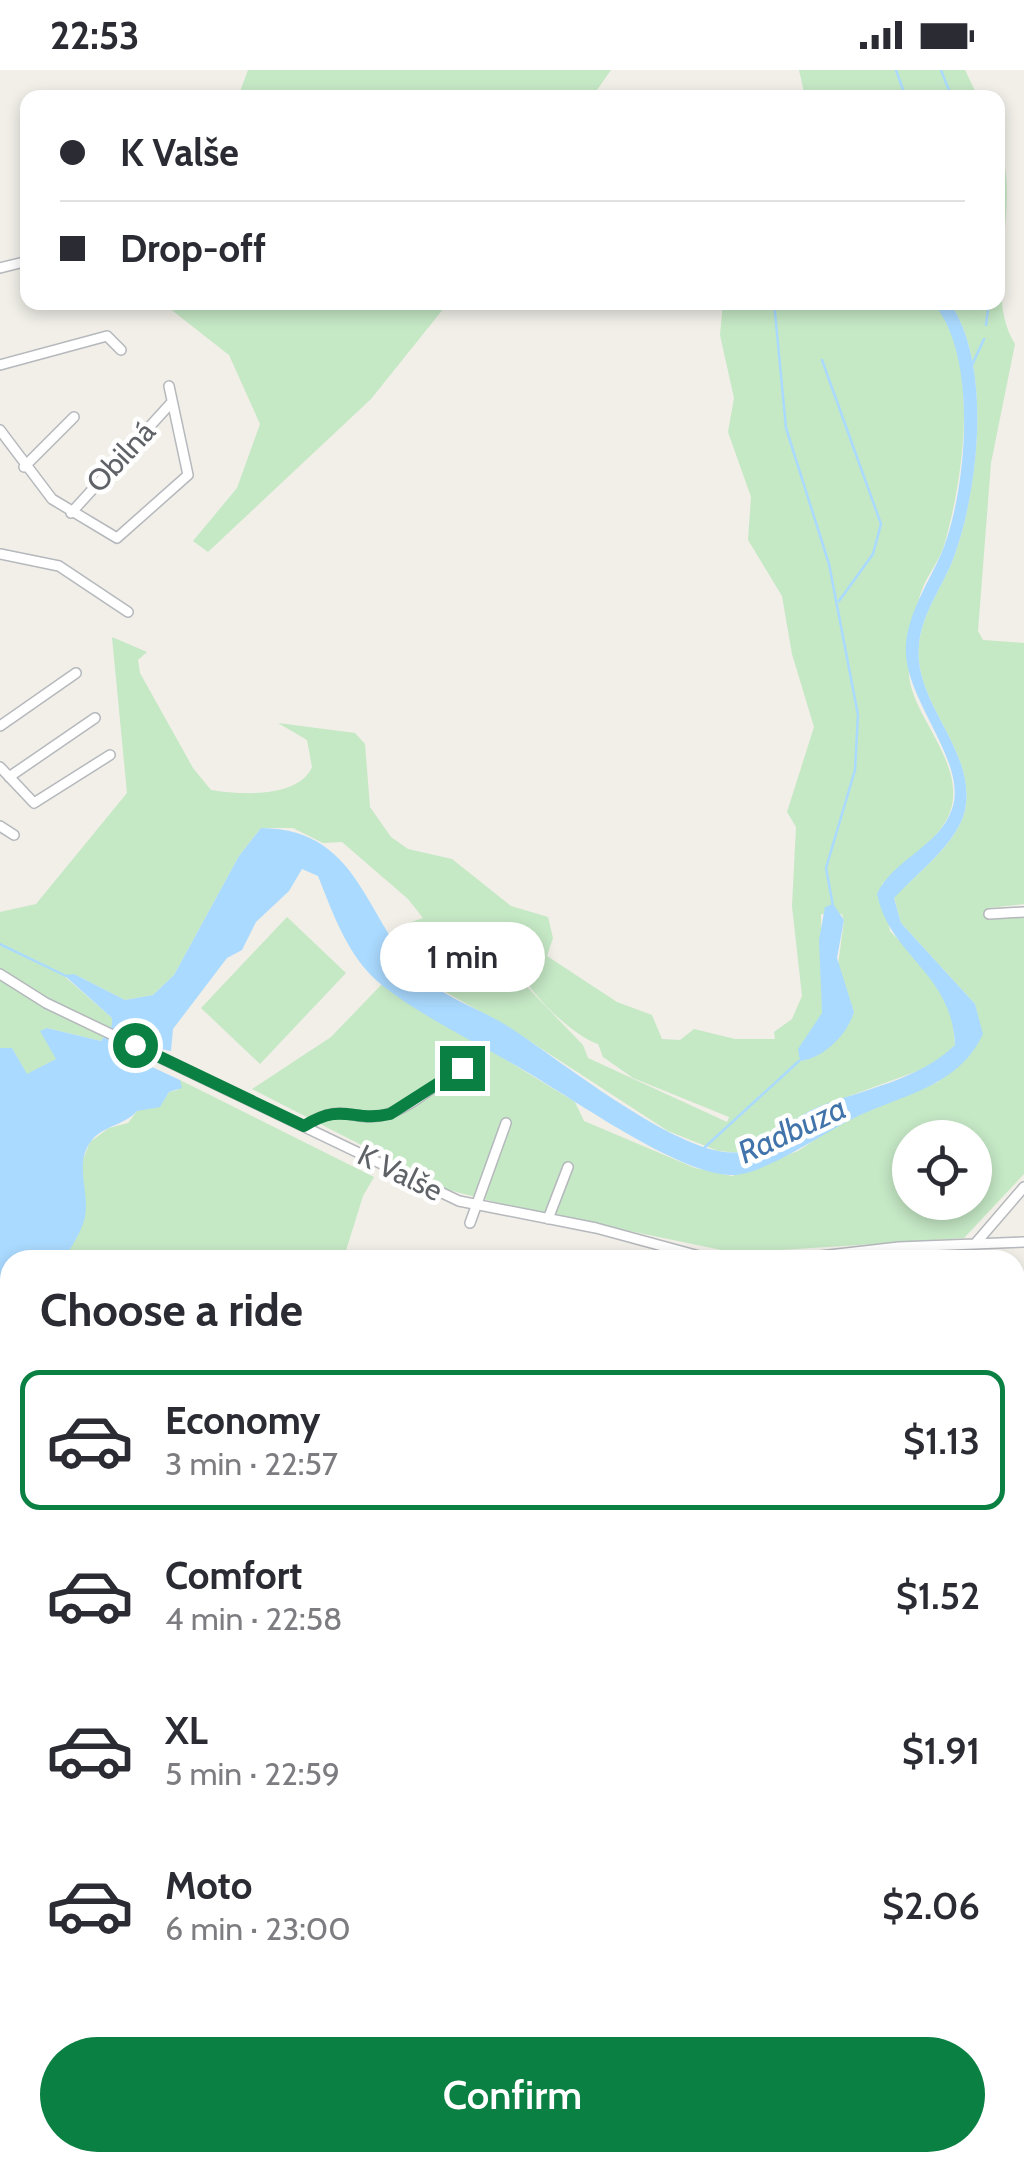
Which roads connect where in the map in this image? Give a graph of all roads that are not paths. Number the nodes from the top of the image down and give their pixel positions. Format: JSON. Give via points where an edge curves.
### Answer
{"nodes":[{"id":1,"x":121,"y":350,"type":"dead end"},
{"id":2,"x":0,"y":364,"type":"edge"},
{"id":3,"x":169,"y":386,"type":"dead end"},
{"id":4,"x":172,"y":402,"type":"junction"},
{"id":5,"x":74,"y":417,"type":"dead end"},
{"id":6,"x":0,"y":430,"type":"edge"},
{"id":7,"x":24,"y":467,"type":"junction"},
{"id":8,"x":70,"y":512,"type":"junction"},
{"id":9,"x":0,"y":554,"type":"edge"},
{"id":10,"x":128,"y":612,"type":"dead end"},
{"id":11,"x":76,"y":673,"type":"dead end"},
{"id":12,"x":95,"y":718,"type":"dead end"},
{"id":13,"x":0,"y":726,"type":"edge"},
{"id":14,"x":110,"y":755,"type":"dead end"},
{"id":15,"x":0,"y":767,"type":"edge"},
{"id":16,"x":9,"y":777,"type":"junction"},
{"id":17,"x":0,"y":826,"type":"edge"},
{"id":18,"x":14,"y":835,"type":"dead end"},
{"id":19,"x":1024,"y":912,"type":"edge"},
{"id":20,"x":989,"y":914,"type":"dead end"},
{"id":21,"x":0,"y":974,"type":"edge"},
{"id":22,"x":462,"y":1068,"type":"dead end"},
{"id":23,"x":506,"y":1123,"type":"dead end"},
{"id":24,"x":304,"y":1126,"type":"junction"},
{"id":25,"x":568,"y":1167,"type":"dead end"},
{"id":26,"x":1024,"y":1186,"type":"edge"},
{"id":27,"x":474,"y":1204,"type":"junction"},
{"id":28,"x":548,"y":1219,"type":"junction"},
{"id":29,"x":470,"y":1223,"type":"dead end"},
{"id":30,"x":1024,"y":1242,"type":"edge"},
{"id":31,"x":976,"y":1244,"type":"junction"},
{"id":32,"x":674,"y":1250,"type":"edge"},
{"id":33,"x":904,"y":1250,"type":"edge"}],
"edges":[{"from":1,"to":2,"type":"street","via":[[108,336]]},
{"from":3,"to":4,"type":"street"},
{"from":4,"to":8,"type":"street","name":"Obilná"},
{"from":4,"to":8,"type":"street","via":[[188,475],[117,538]]},
{"from":5,"to":7,"type":"street"},
{"from":6,"to":7,"type":"street"},
{"from":7,"to":8,"type":"street"},
{"from":9,"to":10,"type":"street","via":[[58,566]]},
{"from":11,"to":13,"type":"street"},
{"from":12,"to":16,"type":"street"},
{"from":14,"to":16,"type":"street","via":[[34,803]]},
{"from":15,"to":16,"type":"street"},
{"from":17,"to":18,"type":"street"},
{"from":19,"to":20,"type":"street"},
{"from":21,"to":24,"type":"street","name":"K Valše"},
{"from":22,"to":24,"type":"street","via":[[390,1114],[332,1111]]},
{"from":23,"to":27,"type":"street"},
{"from":24,"to":27,"type":"street","name":"K Valše"},
{"from":25,"to":28,"type":"street"},
{"from":26,"to":31,"type":"street"},
{"from":27,"to":28,"type":"street","name":"K Valše"},
{"from":27,"to":29,"type":"street"},
{"from":28,"to":32,"type":"street","name":"K Valše"},
{"from":30,"to":31,"type":"street"},
{"from":31,"to":33,"type":"street"}]}
